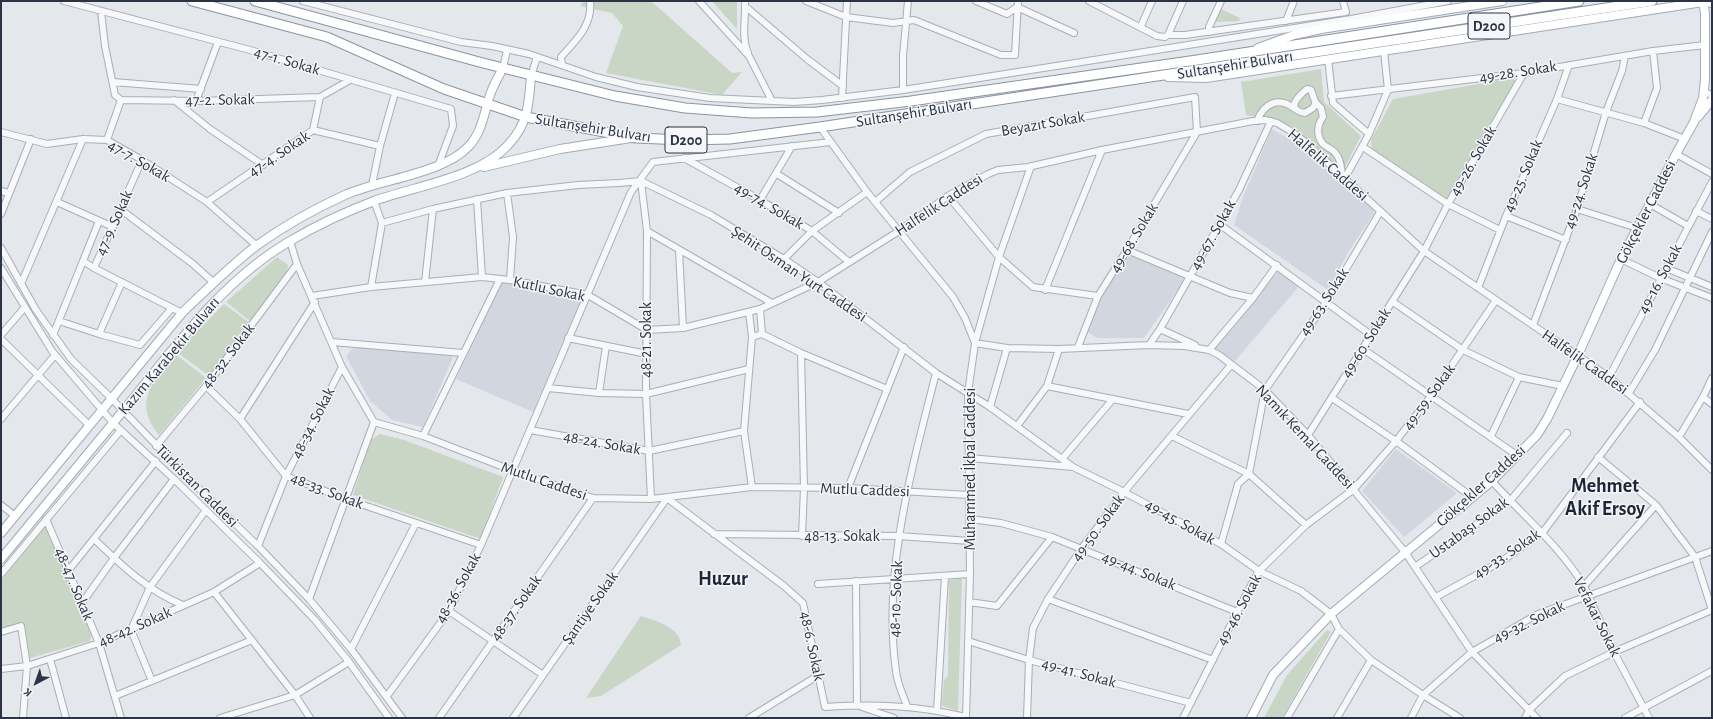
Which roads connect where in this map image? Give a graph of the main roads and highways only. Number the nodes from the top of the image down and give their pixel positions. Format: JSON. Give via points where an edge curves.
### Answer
{"nodes":[{"id":1,"x":192,"y":1,"type":"edge"},
{"id":2,"x":255,"y":1,"type":"edge"},
{"id":3,"x":1502,"y":1,"type":"edge"},
{"id":4,"x":1579,"y":1,"type":"edge"},
{"id":5,"x":1652,"y":1,"type":"edge"},
{"id":6,"x":1702,"y":1,"type":"edge"},
{"id":7,"x":1712,"y":3,"type":"edge"},
{"id":8,"x":1245,"y":52,"type":"junction"},
{"id":9,"x":1327,"y":55,"type":"junction"},
{"id":10,"x":503,"y":68,"type":"junction"},
{"id":11,"x":531,"y":76,"type":"junction"},
{"id":12,"x":1708,"y":81,"type":"edge"},
{"id":13,"x":1712,"y":100,"type":"edge"},
{"id":14,"x":487,"y":104,"type":"junction"},
{"id":15,"x":526,"y":117,"type":"junction"},
{"id":16,"x":1694,"y":122,"type":"junction"},
{"id":17,"x":636,"y":138,"type":"junction"},
{"id":18,"x":471,"y":170,"type":"junction"},
{"id":19,"x":1,"y":534,"type":"edge"},
{"id":20,"x":1,"y":559,"type":"edge"},
{"id":21,"x":1251,"y":718,"type":"edge"}],
"edges":[{"from":1,"to":14,"type":"highway","name":"Sultanşehir Bulvarı","number":"D200","via":[[327,36],[444,89]]},
{"from":2,"to":10,"type":"highway","name":"Sultanşehir Bulvarı","number":"D200"},
{"from":3,"to":8,"type":"main road","name":"Sultanşehir Bulvarı","via":[[1321,29],[1294,35]]},
{"from":4,"to":8,"type":"highway","name":"Sultanşehir Bulvarı","number":"D200"},
{"from":5,"to":9,"type":"highway","name":"Sultanşehir Bulvarı","number":"D200"},
{"from":6,"to":7,"type":"main road"},
{"from":6,"to":9,"type":"main road","via":[[1384,51]]},
{"from":6,"to":12,"type":"main road","via":[[1705,13]]},
{"from":8,"to":11,"type":"highway","name":"Sultanşehir Bulvarı","number":"D200","via":[[911,101],[804,113],[752,113],[685,108],[615,96]]},
{"from":9,"to":17,"type":"highway","name":"Sultanşehir Bulvarı","number":"D200","via":[[1156,77],[769,134],[710,140]]},
{"from":10,"to":11,"type":"highway","name":"Sultanşehir Bulvarı","number":"D200"},
{"from":10,"to":14,"type":"main road","name":"Kazım Karabekir Bulvarı"},
{"from":11,"to":15,"type":"main road","name":"Kazım Karabekir Bulvarı"},
{"from":12,"to":16,"type":"main road"},
{"from":13,"to":16,"type":"main road"},
{"from":14,"to":15,"type":"highway","name":"Sultanşehir Bulvarı","number":"D200"},
{"from":14,"to":19,"type":"main road","name":"Kazım Karabekir Bulvarı","via":[[480,129],[469,146],[456,157],[438,166],[372,185],[302,216],[257,246],[214,283],[182,313]]},
{"from":15,"to":17,"type":"highway","name":"Sultanşehir Bulvarı","number":"D200"},
{"from":15,"to":18,"type":"main road","name":"Kazım Karabekir Bulvarı","via":[[508,146]]},
{"from":16,"to":21,"type":"main road","name":"Gökçekler Caddesi","via":[[1637,228],[1578,355],[1537,435],[1492,481],[1331,614],[1273,675]]},
{"from":17,"to":18,"type":"main road","via":[[560,149]]},
{"from":18,"to":20,"type":"main road","name":"Kazım Karabekir Bulvarı","via":[[333,217],[265,257],[207,309],[171,350]]}]}
